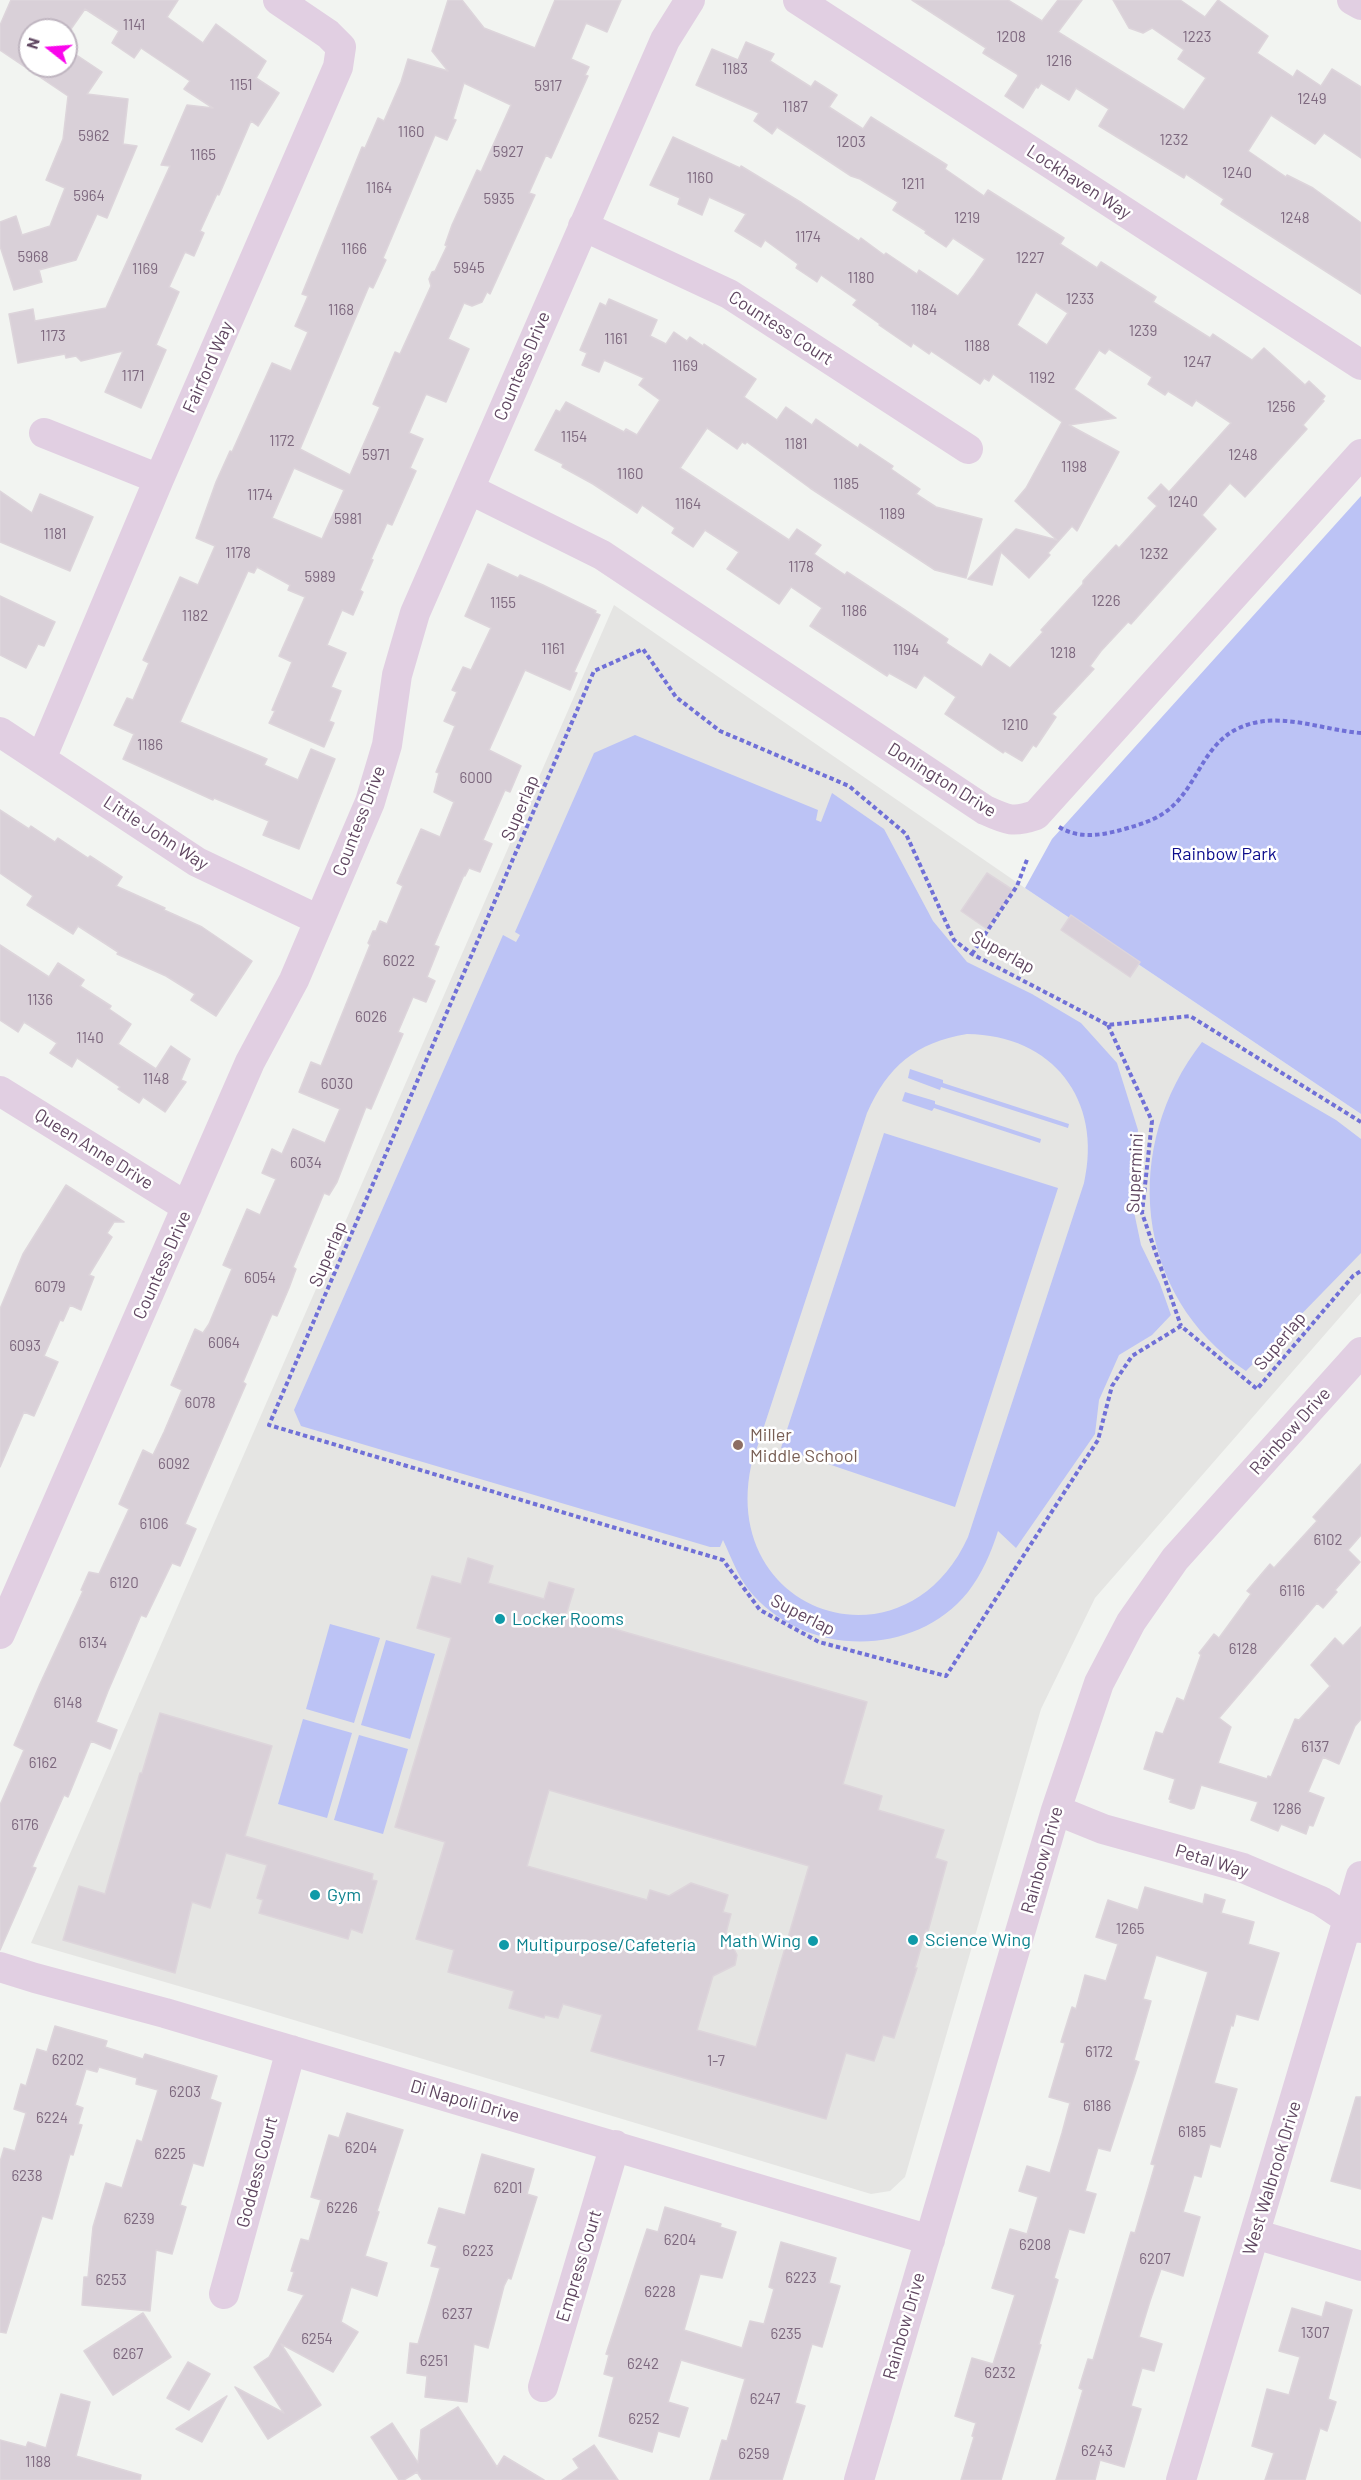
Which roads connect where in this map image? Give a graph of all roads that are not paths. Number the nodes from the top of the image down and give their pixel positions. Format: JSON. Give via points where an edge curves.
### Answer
{"nodes":[{"id":1,"x":278,"y":0,"type":"edge"},
{"id":2,"x":690,"y":0,"type":"edge"},
{"id":3,"x":798,"y":0,"type":"edge"},
{"id":4,"x":1352,"y":0,"type":"edge"},
{"id":5,"x":1361,"y":5,"type":"edge"},
{"id":6,"x":583,"y":226,"type":"junction"},
{"id":7,"x":1361,"y":365,"type":"edge"},
{"id":8,"x":44,"y":433,"type":"dead end"},
{"id":9,"x":968,"y":449,"type":"dead end"},
{"id":10,"x":1361,"y":454,"type":"edge"},
{"id":11,"x":159,"y":479,"type":"junction"},
{"id":12,"x":469,"y":489,"type":"junction"},
{"id":13,"x":0,"y":732,"type":"edge"},
{"id":14,"x":41,"y":759,"type":"junction"},
{"id":15,"x":319,"y":920,"type":"junction"},
{"id":16,"x":0,"y":1091,"type":"edge"},
{"id":17,"x":187,"y":1207,"type":"junction"},
{"id":18,"x":1361,"y":1352,"type":"edge"},
{"id":19,"x":0,"y":1634,"type":"edge"},
{"id":20,"x":1056,"y":1810,"type":"junction"},
{"id":21,"x":1361,"y":1876,"type":"edge"},
{"id":22,"x":1355,"y":1923,"type":"edge"},
{"id":23,"x":2,"y":1974,"type":"edge"},
{"id":24,"x":291,"y":2050,"type":"junction"},
{"id":25,"x":615,"y":2145,"type":"junction"},
{"id":26,"x":1255,"y":2234,"type":"junction"},
{"id":27,"x":930,"y":2240,"type":"junction"},
{"id":28,"x":1361,"y":2266,"type":"edge"},
{"id":29,"x":224,"y":2294,"type":"dead end"},
{"id":30,"x":543,"y":2387,"type":"dead end"},
{"id":31,"x":859,"y":2480,"type":"edge"},
{"id":32,"x":1181,"y":2480,"type":"edge"}],
"edges":[{"from":1,"to":11,"type":"street","name":"Fairford Way","via":[[341,47],[338,67]]},
{"from":2,"to":6,"type":"street","name":"Countess Drive","via":[[665,40]]},
{"from":3,"to":7,"type":"street","name":"Lockhaven Way"},
{"from":4,"to":5,"type":"street"},
{"from":6,"to":9,"type":"street","name":"Countess Court","via":[[729,294]]},
{"from":6,"to":12,"type":"street","name":"Countess Drive"},
{"from":8,"to":11,"type":"street"},
{"from":10,"to":12,"type":"street","name":"Donington Drive","via":[[1036,815],[1019,821],[1006,820],[986,810],[602,555]]},
{"from":11,"to":14,"type":"street","name":"Fairford Way"},
{"from":12,"to":15,"type":"street","name":"Countess Drive","via":[[415,613],[397,675],[387,745],[370,802]]},
{"from":13,"to":14,"type":"street","name":"Little John Way"},
{"from":14,"to":15,"type":"street","name":"Little John Way","via":[[197,862]]},
{"from":15,"to":17,"type":"street","name":"Countess Drive","via":[[294,980],[250,1062]]},
{"from":16,"to":17,"type":"street","name":"Queen Anne Drive"},
{"from":17,"to":19,"type":"street","name":"Countess Drive"},
{"from":18,"to":20,"type":"street","name":"Rainbow Drive","via":[[1175,1559],[1131,1622],[1099,1683]]},
{"from":20,"to":22,"type":"street","name":"Petal Way","via":[[1103,1829],[1242,1868],[1322,1901]]},
{"from":20,"to":27,"type":"street","name":"Rainbow Drive"},
{"from":21,"to":22,"type":"street","name":"West Walbrook Drive"},
{"from":22,"to":26,"type":"street","name":"West Walbrook Drive"},
{"from":23,"to":24,"type":"street","name":"Di Napoli Drive"},
{"from":24,"to":25,"type":"street","name":"Di Napoli Drive"},
{"from":24,"to":29,"type":"street","name":"Goddess Court"},
{"from":25,"to":27,"type":"street","name":"Di Napoli Drive"},
{"from":25,"to":30,"type":"street","name":"Empress Court"},
{"from":26,"to":28,"type":"street"},
{"from":26,"to":32,"type":"street","name":"West Walbrook Drive"},
{"from":27,"to":31,"type":"street","name":"Rainbow Drive"}]}
